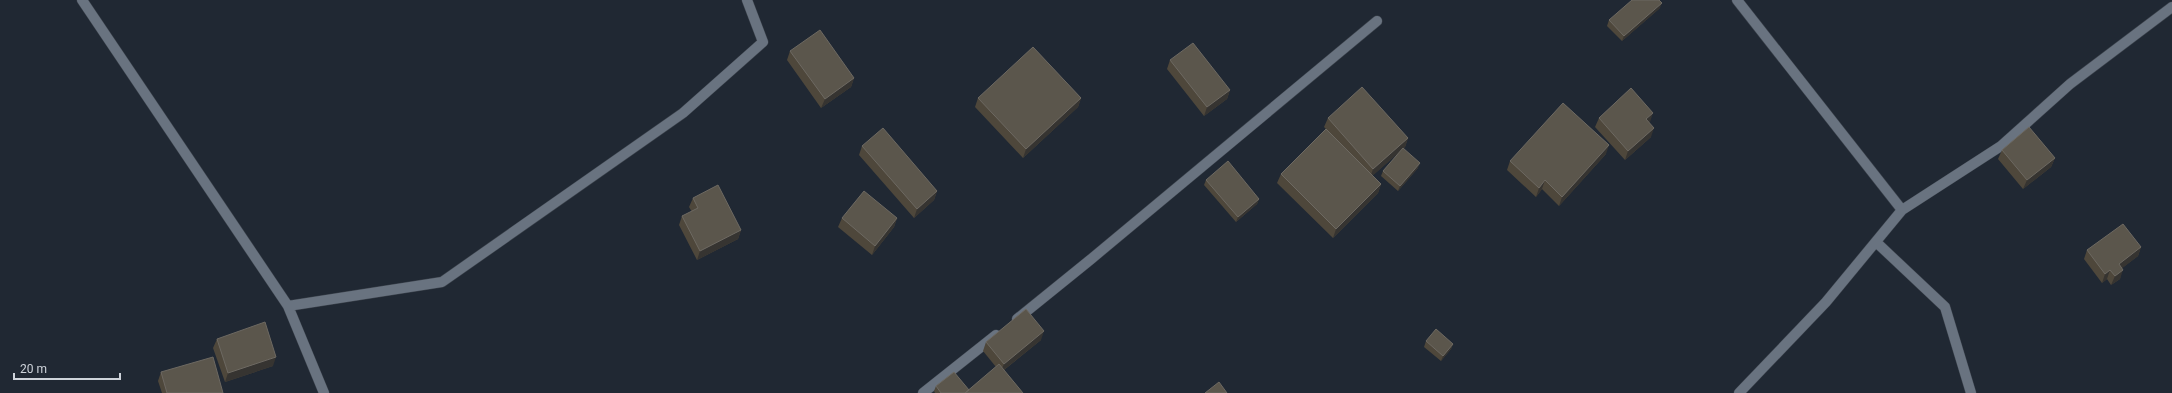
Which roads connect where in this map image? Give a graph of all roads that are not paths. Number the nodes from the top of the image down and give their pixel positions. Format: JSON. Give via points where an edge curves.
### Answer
{"nodes":[{"id":1,"x":82,"y":0,"type":"edge"},
{"id":2,"x":747,"y":0,"type":"edge"},
{"id":3,"x":1737,"y":0,"type":"edge"},
{"id":4,"x":2172,"y":7,"type":"edge"},
{"id":5,"x":1377,"y":21,"type":"dead end"},
{"id":6,"x":1902,"y":210,"type":"junction"},
{"id":7,"x":1876,"y":242,"type":"junction"},
{"id":8,"x":288,"y":306,"type":"junction"},
{"id":9,"x":324,"y":393,"type":"edge"},
{"id":10,"x":922,"y":393,"type":"edge"},
{"id":11,"x":1739,"y":393,"type":"edge"},
{"id":12,"x":1971,"y":393,"type":"edge"}],
"edges":[{"from":1,"to":8,"type":"street"},
{"from":2,"to":8,"type":"street","via":[[763,42],[683,113],[442,282]]},
{"from":3,"to":6,"type":"street"},
{"from":4,"to":6,"type":"street","via":[[2070,84],[2001,146]]},
{"from":5,"to":10,"type":"street","via":[[1090,260]]},
{"from":6,"to":7,"type":"street"},
{"from":7,"to":11,"type":"street","via":[[1826,302]]},
{"from":7,"to":12,"type":"street","via":[[1945,308]]},
{"from":8,"to":9,"type":"street"}]}
